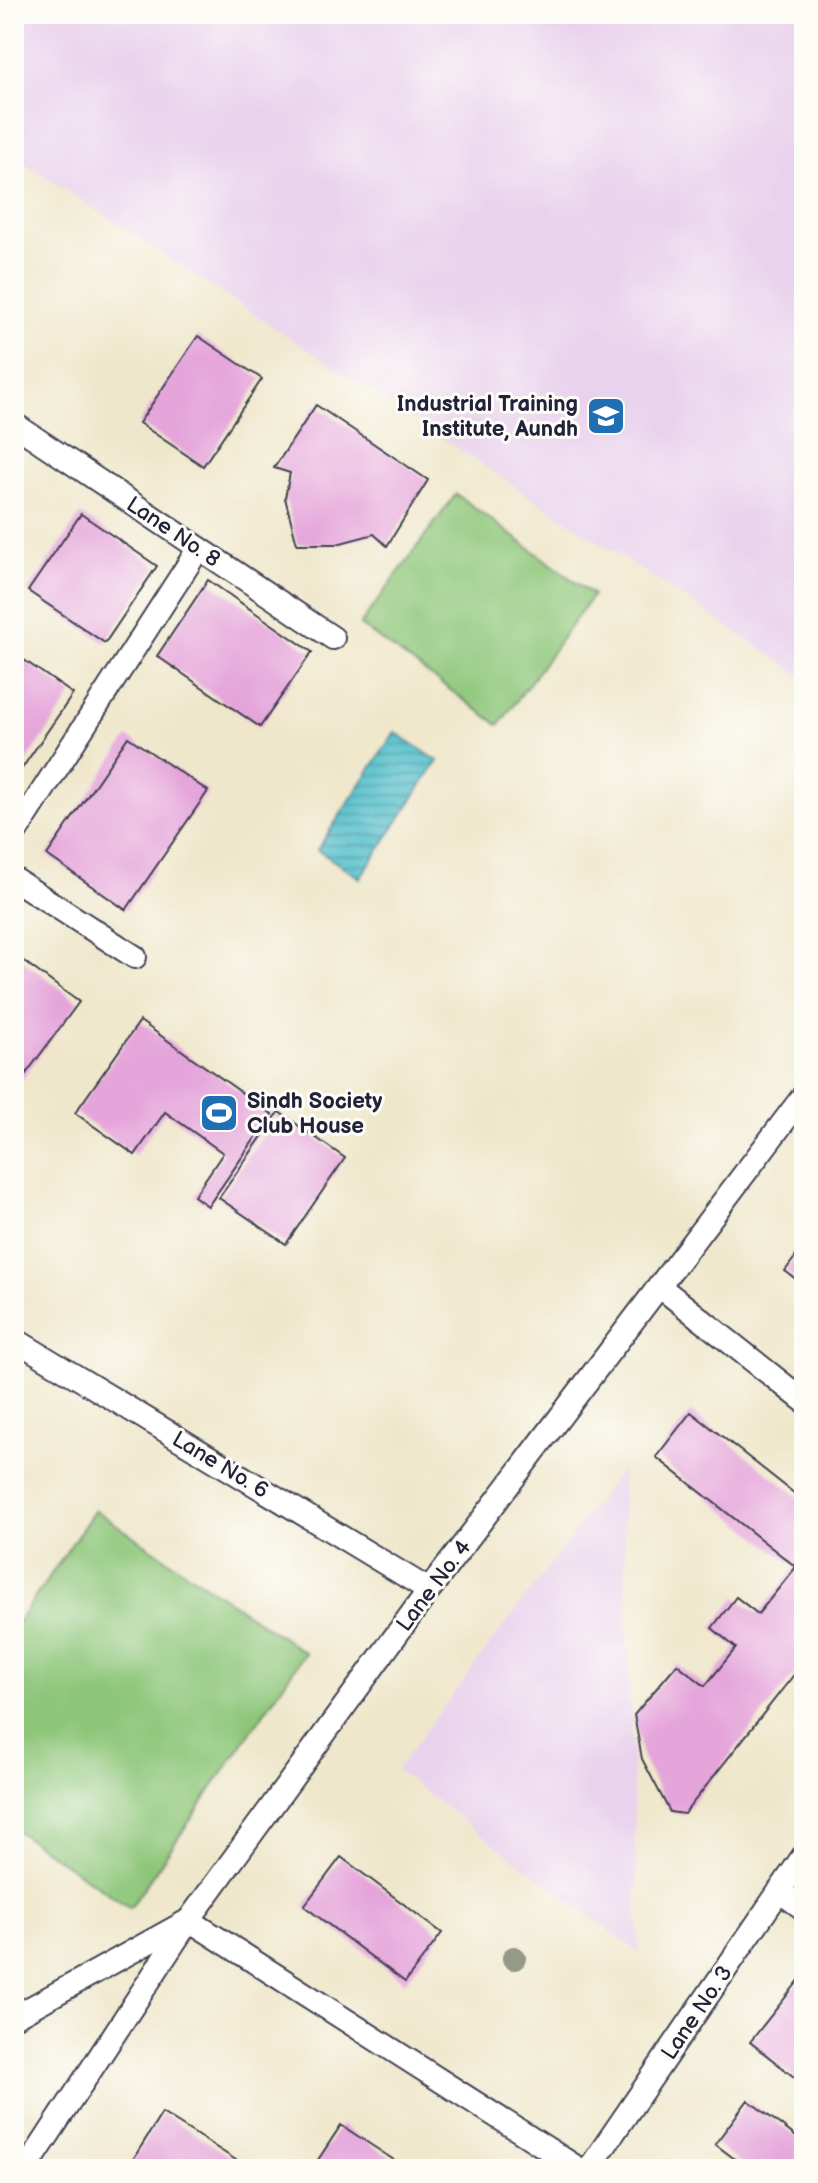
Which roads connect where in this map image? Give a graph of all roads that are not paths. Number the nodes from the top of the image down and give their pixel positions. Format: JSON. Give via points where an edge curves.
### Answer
{"nodes":[{"id":1,"x":14,"y":424,"type":"edge"},
{"id":2,"x":199,"y":548,"type":"junction"},
{"id":3,"x":333,"y":638,"type":"dead end"},
{"id":4,"x":14,"y":835,"type":"edge"},
{"id":5,"x":14,"y":879,"type":"edge"},
{"id":6,"x":135,"y":957,"type":"dead end"},
{"id":7,"x":804,"y":1095,"type":"edge"},
{"id":8,"x":659,"y":1286,"type":"junction"},
{"id":9,"x":14,"y":1339,"type":"edge"},
{"id":10,"x":804,"y":1401,"type":"edge"},
{"id":11,"x":429,"y":1590,"type":"junction"},
{"id":12,"x":804,"y":1855,"type":"edge"},
{"id":13,"x":779,"y":1891,"type":"junction"},
{"id":14,"x":804,"y":1909,"type":"edge"},
{"id":15,"x":189,"y":1920,"type":"junction"},
{"id":16,"x":14,"y":2017,"type":"edge"},
{"id":17,"x":26,"y":2169,"type":"edge"},
{"id":18,"x":579,"y":2169,"type":"edge"},
{"id":19,"x":589,"y":2169,"type":"edge"}],
"edges":[{"from":1,"to":2,"type":"lane","name":"Lane No. 8"},
{"from":2,"to":3,"type":"lane","name":"Lane No. 8"},
{"from":2,"to":4,"type":"lane"},
{"from":5,"to":6,"type":"lane"},
{"from":7,"to":8,"type":"lane","name":"Lane No. 4"},
{"from":8,"to":10,"type":"lane"},
{"from":8,"to":11,"type":"lane","name":"Lane No. 4"},
{"from":9,"to":11,"type":"lane","name":"Lane No. 6"},
{"from":11,"to":15,"type":"lane","name":"Lane No. 4"},
{"from":12,"to":13,"type":"lane","name":"Lane No. 3"},
{"from":13,"to":14,"type":"lane"},
{"from":13,"to":19,"type":"lane","name":"Lane No. 3"},
{"from":15,"to":16,"type":"lane","name":"Lane No. 4"},
{"from":15,"to":17,"type":"lane"},
{"from":15,"to":18,"type":"lane"}]}
